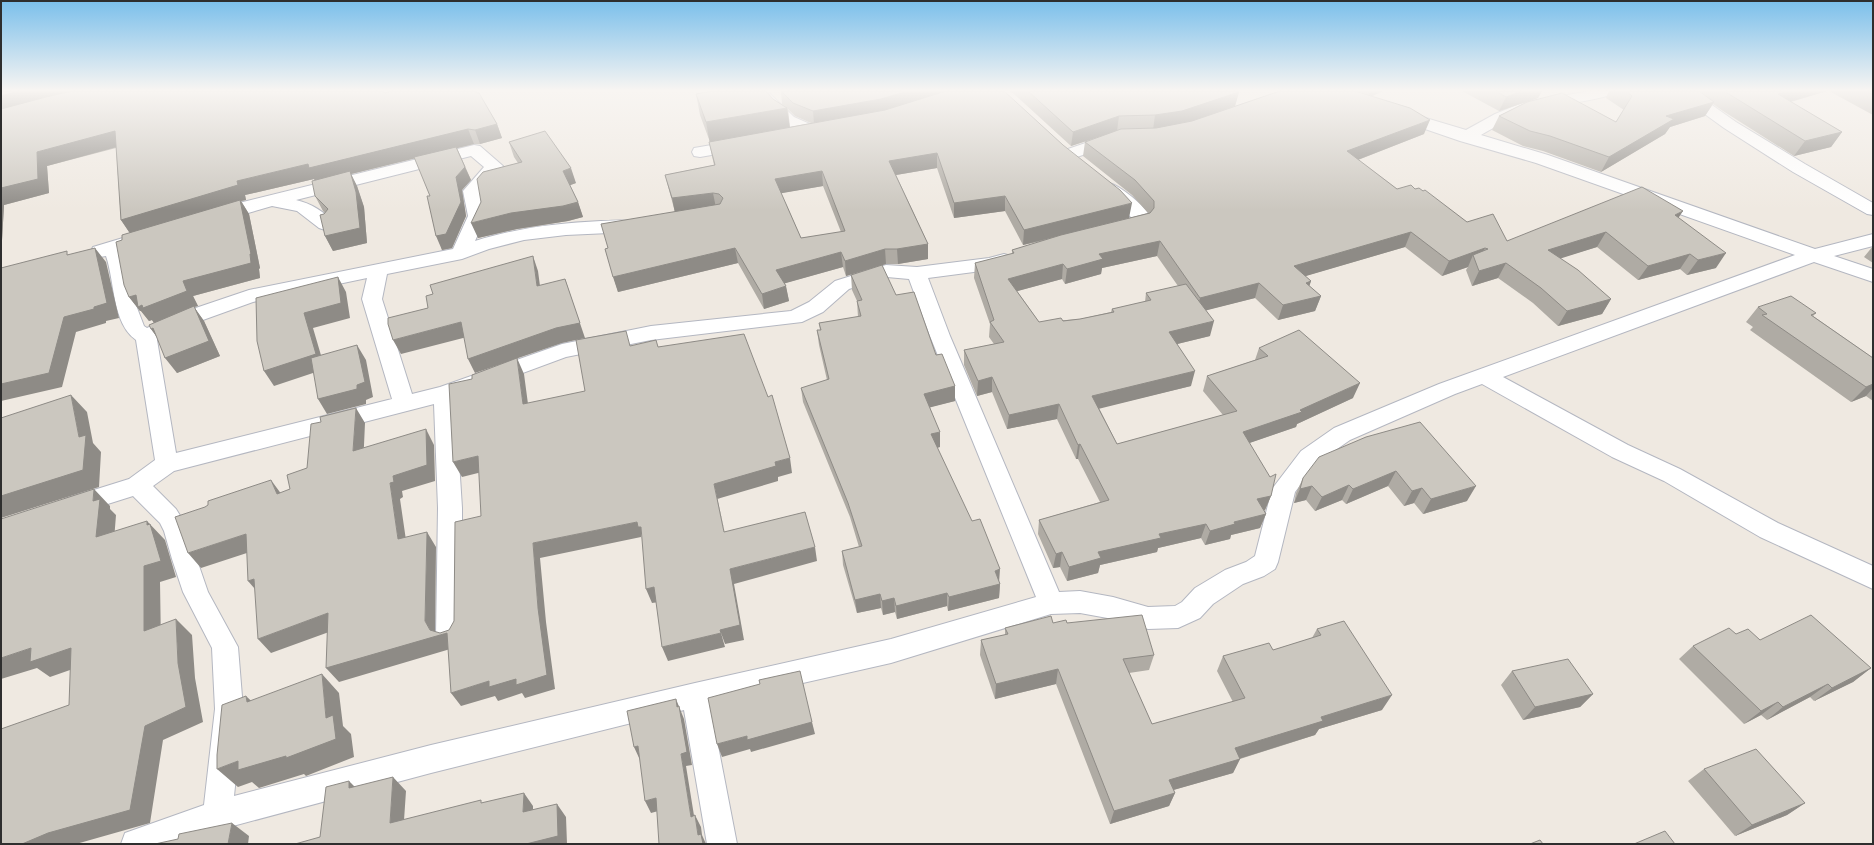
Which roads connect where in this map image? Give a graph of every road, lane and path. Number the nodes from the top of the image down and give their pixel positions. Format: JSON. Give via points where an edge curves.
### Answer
{"nodes":[{"id":1,"x":819,"y":130,"type":"edge"},
{"id":2,"x":1446,"y":130,"type":"edge"},
{"id":3,"x":1478,"y":130,"type":"edge"},
{"id":4,"x":1739,"y":130,"type":"edge"},
{"id":5,"x":1124,"y":136,"type":"edge"},
{"id":6,"x":783,"y":137,"type":"edge"},
{"id":7,"x":1466,"y":137,"type":"junction"},
{"id":8,"x":753,"y":142,"type":"edge"},
{"id":9,"x":700,"y":152,"type":"dead end"},
{"id":10,"x":270,"y":201,"type":"junction"},
{"id":11,"x":1873,"y":210,"type":"edge"},
{"id":12,"x":201,"y":220,"type":"edge"},
{"id":13,"x":326,"y":224,"type":"edge"},
{"id":14,"x":645,"y":225,"type":"edge"},
{"id":15,"x":164,"y":232,"type":"edge"},
{"id":16,"x":1097,"y":233,"type":"edge"},
{"id":17,"x":1873,"y":240,"type":"edge"},
{"id":18,"x":113,"y":248,"type":"junction"},
{"id":19,"x":1025,"y":253,"type":"edge"},
{"id":20,"x":462,"y":254,"type":"junction"},
{"id":21,"x":1814,"y":255,"type":"junction"},
{"id":22,"x":84,"y":256,"type":"edge"},
{"id":23,"x":378,"y":271,"type":"junction"},
{"id":24,"x":917,"y":273,"type":"junction"},
{"id":25,"x":1873,"y":276,"type":"edge"},
{"id":26,"x":146,"y":337,"type":"junction"},
{"id":27,"x":1485,"y":376,"type":"junction"},
{"id":28,"x":444,"y":394,"type":"junction"},
{"id":29,"x":404,"y":404,"type":"junction"},
{"id":30,"x":167,"y":464,"type":"junction"},
{"id":31,"x":137,"y":486,"type":"junction"},
{"id":32,"x":54,"y":513,"type":"edge"},
{"id":33,"x":1873,"y":578,"type":"edge"},
{"id":34,"x":1051,"y":603,"type":"junction"},
{"id":35,"x":449,"y":636,"type":"edge"},
{"id":36,"x":695,"y":695,"type":"junction"},
{"id":37,"x":218,"y":814,"type":"junction"},
{"id":38,"x":136,"y":844,"type":"edge"},
{"id":39,"x":722,"y":844,"type":"edge"}],
"edges":[{"from":1,"to":6,"type":"street"},
{"from":2,"to":7,"type":"street"},
{"from":3,"to":7,"type":"street"},
{"from":4,"to":11,"type":"street"},
{"from":5,"to":16,"type":"street","via":[[1063,150],[1125,200],[1141,217],[1141,222]]},
{"from":7,"to":21,"type":"street","via":[[1542,159]]},
{"from":8,"to":9,"type":"street"},
{"from":10,"to":12,"type":"street"},
{"from":10,"to":13,"type":"street","via":[[303,207]]},
{"from":10,"to":20,"type":"street","via":[[474,150],[494,166],[472,191],[477,216],[462,248]]},
{"from":14,"to":20,"type":"street","via":[[596,226],[548,231],[485,243]]},
{"from":15,"to":18,"type":"street"},
{"from":17,"to":21,"type":"street"},
{"from":18,"to":22,"type":"street"},
{"from":18,"to":26,"type":"street","via":[[124,300],[136,330]]},
{"from":19,"to":24,"type":"street","via":[[989,264]]},
{"from":20,"to":23,"type":"street"},
{"from":21,"to":25,"type":"street"},
{"from":21,"to":27,"type":"street"},
{"from":23,"to":26,"type":"street","via":[[249,296],[182,320]]},
{"from":23,"to":29,"type":"street","via":[[372,300]]},
{"from":24,"to":28,"type":"street","via":[[886,271],[842,285],[816,307],[795,317],[651,333],[562,351]]},
{"from":24,"to":34,"type":"street","via":[[940,336]]},
{"from":26,"to":30,"type":"street"},
{"from":27,"to":33,"type":"street","via":[[1562,420],[1685,482],[1769,530]]},
{"from":27,"to":34,"type":"street","via":[[1447,389],[1342,434],[1309,457],[1284,489],[1266,562],[1234,577],[1204,596],[1184,614],[1178,617],[1148,618],[1080,602]]},
{"from":28,"to":29,"type":"street"},
{"from":28,"to":35,"type":"street","via":[[450,508]]},
{"from":29,"to":30,"type":"street"},
{"from":30,"to":31,"type":"street"},
{"from":31,"to":32,"type":"street"},
{"from":31,"to":37,"type":"street","via":[[168,516],[176,530],[196,592],[225,647],[229,709]]},
{"from":34,"to":36,"type":"street","via":[[891,651]]},
{"from":36,"to":37,"type":"street"},
{"from":36,"to":39,"type":"street"},
{"from":37,"to":38,"type":"street"}]}
